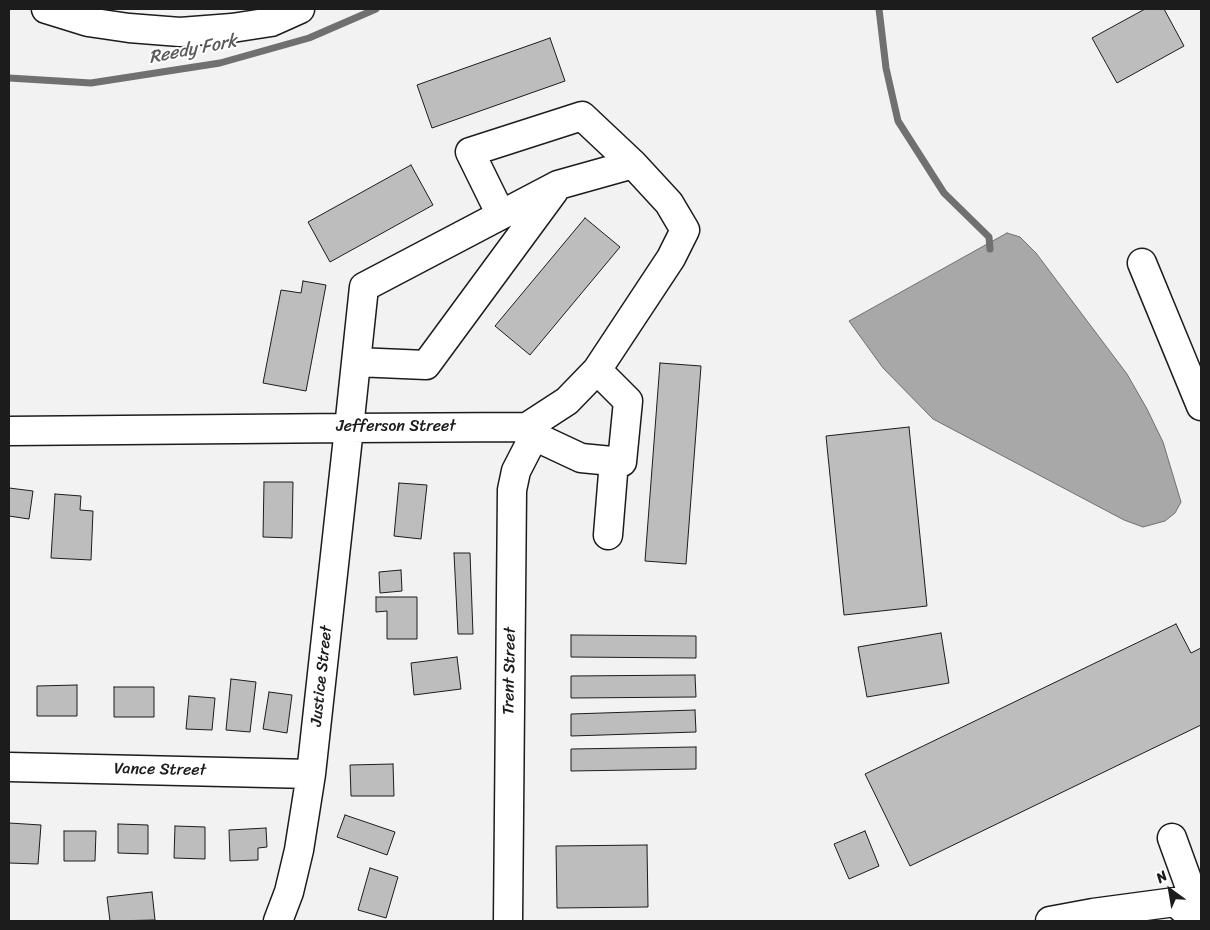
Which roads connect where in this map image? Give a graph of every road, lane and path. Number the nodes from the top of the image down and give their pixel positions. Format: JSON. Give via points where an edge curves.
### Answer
{"nodes":[{"id":1,"x":46,"y":9,"type":"edge"},
{"id":2,"x":300,"y":9,"type":"edge"},
{"id":3,"x":633,"y":164,"type":"junction"},
{"id":4,"x":558,"y":185,"type":"junction"},
{"id":5,"x":501,"y":215,"type":"junction"},
{"id":6,"x":1142,"y":263,"type":"dead end"},
{"id":7,"x":356,"y":362,"type":"junction"},
{"id":8,"x":596,"y":370,"type":"junction"},
{"id":9,"x":1201,"y":406,"type":"edge"},
{"id":10,"x":349,"y":428,"type":"junction"},
{"id":11,"x":9,"y":431,"type":"edge"},
{"id":12,"x":531,"y":431,"type":"junction"},
{"id":13,"x":614,"y":461,"type":"junction"},
{"id":14,"x":608,"y":535,"type":"dead end"},
{"id":15,"x":9,"y":766,"type":"edge"},
{"id":16,"x":311,"y":774,"type":"junction"},
{"id":17,"x":1172,"y":838,"type":"dead end"},
{"id":18,"x":1188,"y":915,"type":"edge"},
{"id":19,"x":278,"y":921,"type":"edge"},
{"id":20,"x":508,"y":921,"type":"edge"},
{"id":21,"x":1050,"y":921,"type":"edge"}],
"edges":[{"from":1,"to":2,"type":"street","via":[[88,22],[180,32],[271,22]]},
{"from":3,"to":4,"type":"street"},
{"from":3,"to":5,"type":"street","via":[[582,116],[470,152]]},
{"from":3,"to":8,"type":"street","via":[[669,203],[685,230],[671,258]]},
{"from":4,"to":5,"type":"street"},
{"from":4,"to":7,"type":"street","via":[[426,365]]},
{"from":5,"to":7,"type":"street","name":"Justice Street","via":[[364,287]]},
{"from":6,"to":9,"type":"street"},
{"from":7,"to":10,"type":"street","name":"Justice Street"},
{"from":8,"to":12,"type":"street","via":[[567,401]]},
{"from":8,"to":13,"type":"street","via":[[628,401],[622,462]]},
{"from":10,"to":11,"type":"street","name":"Jefferson Street"},
{"from":10,"to":12,"type":"street","name":"Jefferson Street"},
{"from":10,"to":16,"type":"street","name":"Justice Street"},
{"from":12,"to":13,"type":"street","via":[[581,458]]},
{"from":12,"to":20,"type":"street","name":"Trent Street","via":[[512,490]]},
{"from":13,"to":14,"type":"street"},
{"from":15,"to":16,"type":"street","name":"Vance Street"},
{"from":16,"to":19,"type":"street","name":"Justice Street","via":[[299,850]]},
{"from":17,"to":18,"type":"street","via":[[1192,893]]},
{"from":18,"to":21,"type":"street","via":[[1175,902]]}]}
